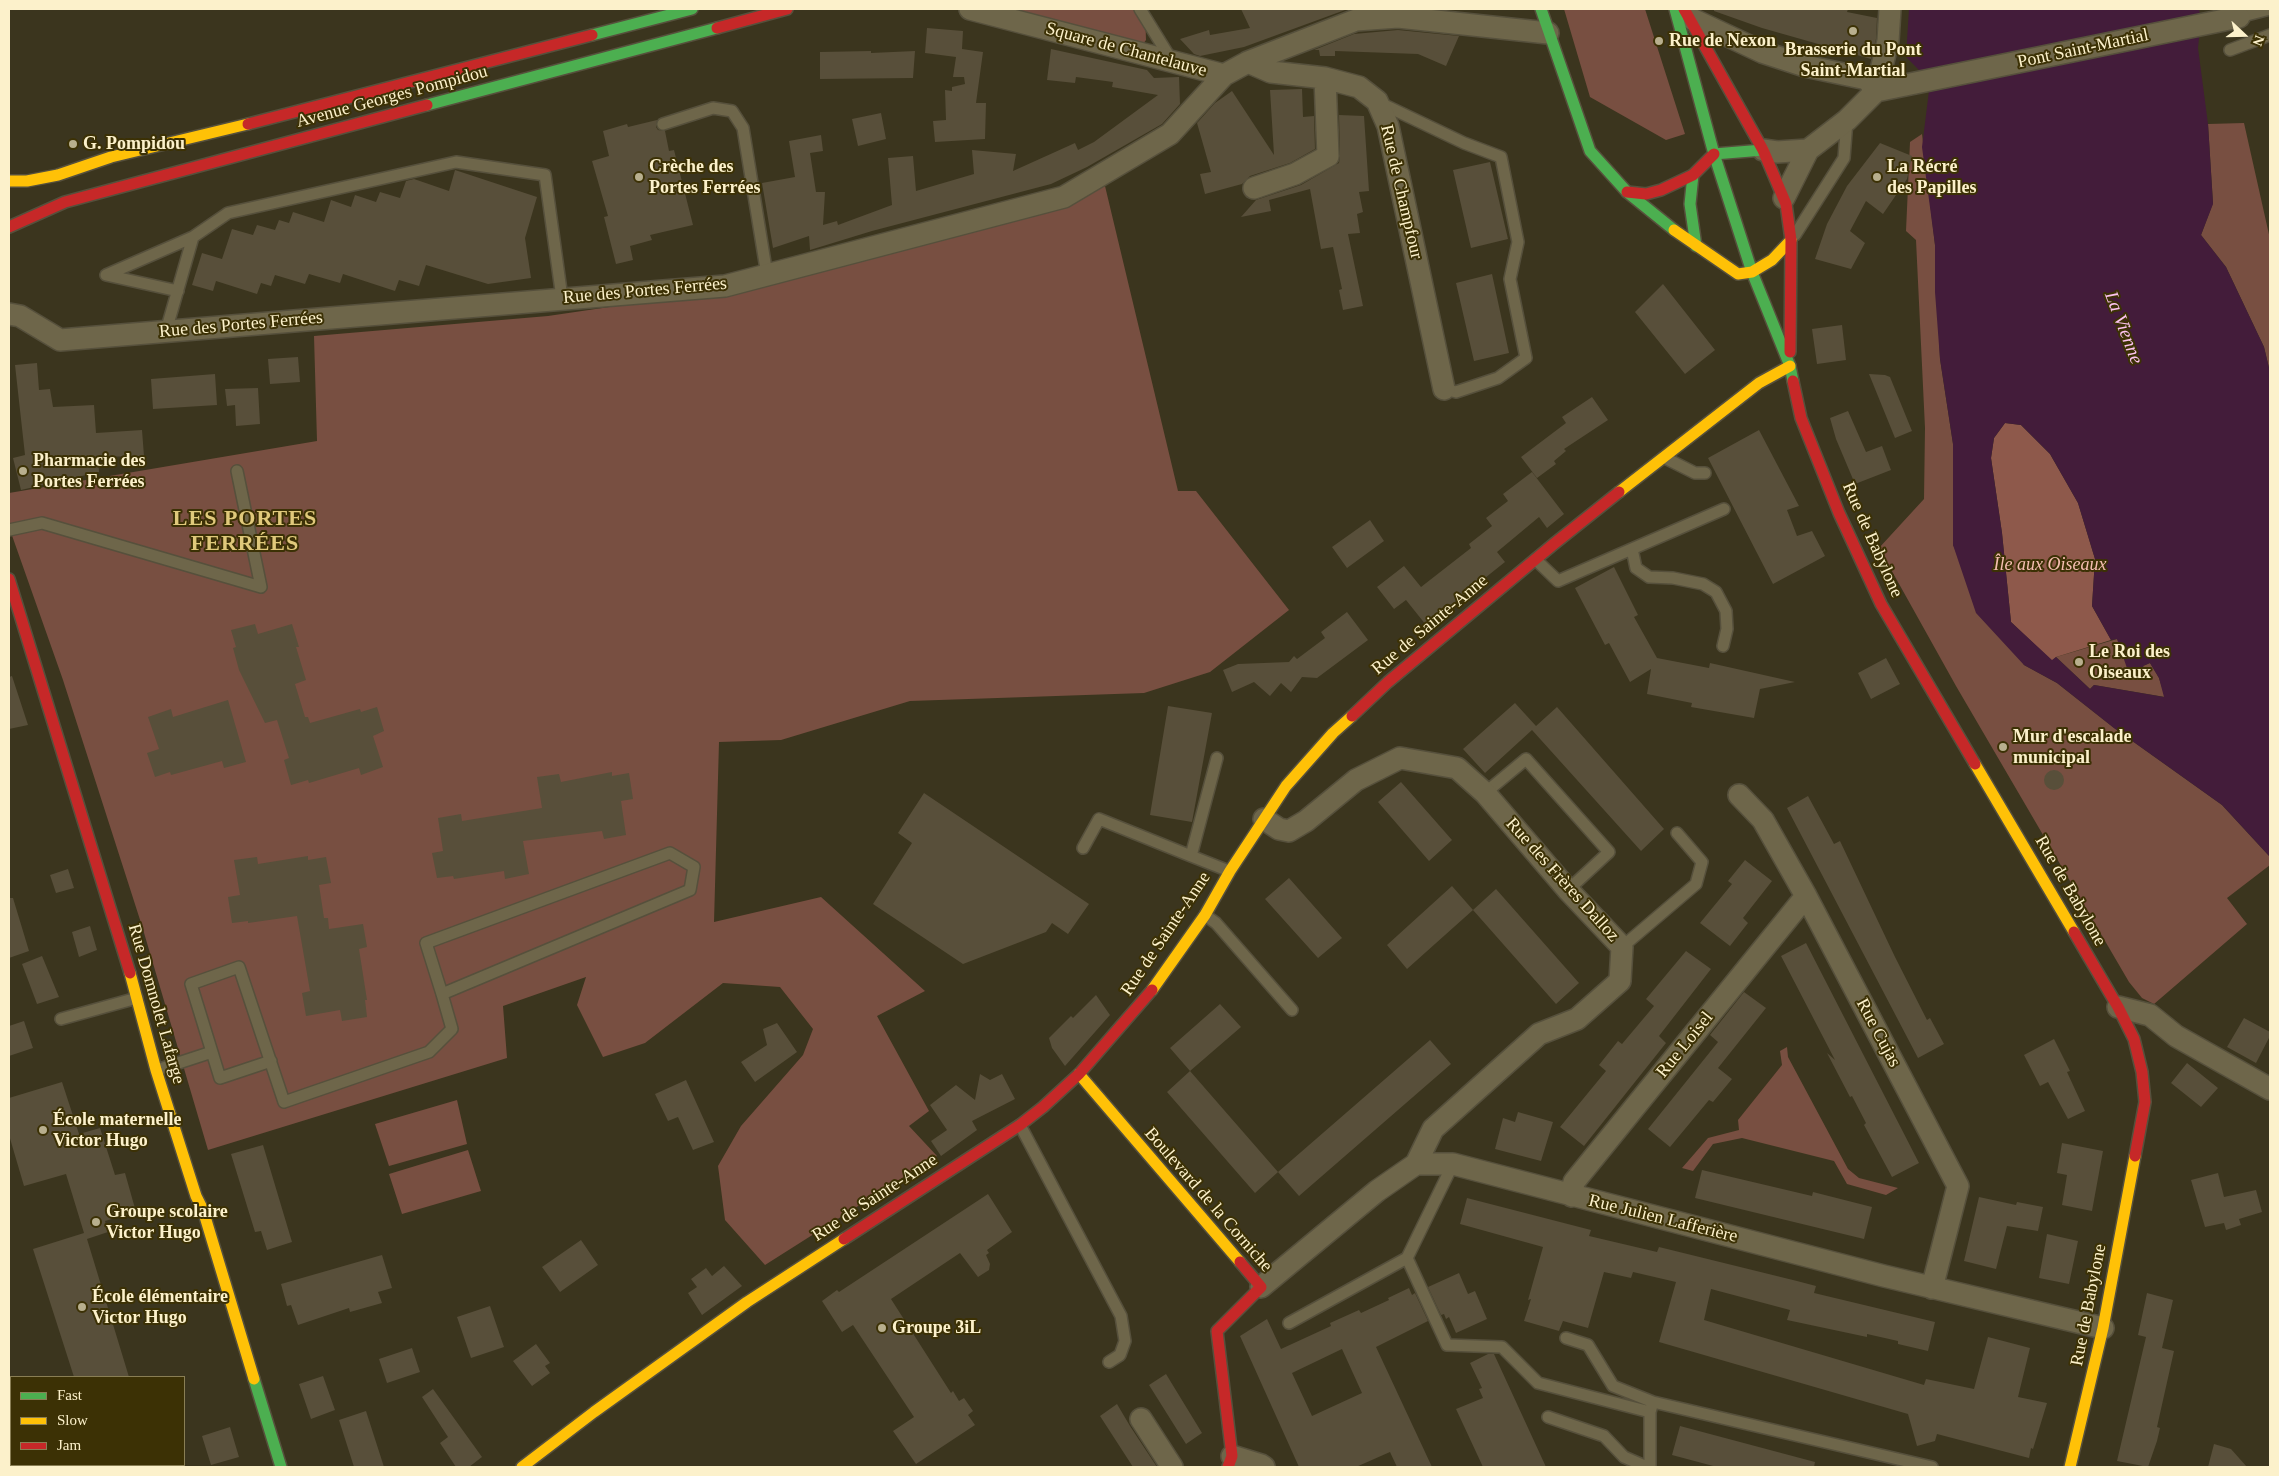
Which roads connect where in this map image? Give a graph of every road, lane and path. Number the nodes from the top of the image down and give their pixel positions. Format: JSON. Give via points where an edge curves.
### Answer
{"nodes":[{"id":1,"x":692,"y":9,"type":"edge"},
{"id":2,"x":786,"y":9,"type":"edge"},
{"id":3,"x":970,"y":9,"type":"edge"},
{"id":4,"x":1140,"y":9,"type":"edge"},
{"id":5,"x":1541,"y":9,"type":"edge"},
{"id":6,"x":1890,"y":9,"type":"edge"},
{"id":7,"x":2270,"y":9,"type":"edge"},
{"id":8,"x":1684,"y":12,"type":"edge"},
{"id":9,"x":2239,"y":17,"type":"joint"},
{"id":10,"x":1548,"y":33,"type":"junction"},
{"id":11,"x":2270,"y":35,"type":"edge"},
{"id":12,"x":2230,"y":50,"type":"dead end"},
{"id":13,"x":1172,"y":62,"type":"junction"},
{"id":14,"x":1248,"y":62,"type":"junction"},
{"id":15,"x":1224,"y":75,"type":"junction"},
{"id":16,"x":1325,"y":78,"type":"junction"},
{"id":17,"x":1876,"y":91,"type":"junction"},
{"id":18,"x":1377,"y":101,"type":"junction"},
{"id":19,"x":1847,"y":120,"type":"junction"},
{"id":20,"x":663,"y":124,"type":"dead end"},
{"id":21,"x":1763,"y":150,"type":"junction"},
{"id":22,"x":1808,"y":150,"type":"junction"},
{"id":23,"x":1714,"y":154,"type":"junction"},
{"id":24,"x":1694,"y":175,"type":"junction"},
{"id":25,"x":9,"y":182,"type":"edge"},
{"id":26,"x":1254,"y":188,"type":"dead end"},
{"id":27,"x":1627,"y":192,"type":"junction"},
{"id":28,"x":1784,"y":198,"type":"junction"},
{"id":29,"x":9,"y":227,"type":"edge"},
{"id":30,"x":193,"y":238,"type":"junction"},
{"id":31,"x":1791,"y":240,"type":"junction"},
{"id":32,"x":1696,"y":246,"type":"junction"},
{"id":33,"x":1752,"y":272,"type":"junction"},
{"id":34,"x":766,"y":275,"type":"junction"},
{"id":35,"x":178,"y":291,"type":"junction"},
{"id":36,"x":562,"y":298,"type":"junction"},
{"id":37,"x":13,"y":310,"type":"edge"},
{"id":38,"x":166,"y":331,"type":"junction"},
{"id":39,"x":1790,"y":366,"type":"junction"},
{"id":40,"x":1444,"y":389,"type":"joint"},
{"id":41,"x":1664,"y":457,"type":"junction"},
{"id":42,"x":237,"y":472,"type":"dead end"},
{"id":43,"x":1705,"y":473,"type":"dead end"},
{"id":44,"x":1724,"y":509,"type":"dead end"},
{"id":45,"x":9,"y":530,"type":"edge"},
{"id":46,"x":1632,"y":549,"type":"junction"},
{"id":47,"x":1536,"y":560,"type":"junction"},
{"id":48,"x":9,"y":579,"type":"edge"},
{"id":49,"x":1723,"y":646,"type":"dead end"},
{"id":50,"x":1217,"y":758,"type":"dead end"},
{"id":51,"x":1485,"y":793,"type":"junction"},
{"id":52,"x":1738,"y":795,"type":"dead end"},
{"id":53,"x":1264,"y":819,"type":"junction"},
{"id":54,"x":1677,"y":833,"type":"dead end"},
{"id":55,"x":1083,"y":848,"type":"dead end"},
{"id":56,"x":1191,"y":856,"type":"junction"},
{"id":57,"x":1230,"y":871,"type":"junction"},
{"id":58,"x":1568,"y":890,"type":"junction"},
{"id":59,"x":1806,"y":896,"type":"junction"},
{"id":60,"x":1205,"y":915,"type":"junction"},
{"id":61,"x":1622,"y":947,"type":"junction"},
{"id":62,"x":442,"y":994,"type":"junction"},
{"id":63,"x":137,"y":998,"type":"junction"},
{"id":64,"x":2118,"y":1007,"type":"junction"},
{"id":65,"x":1292,"y":1010,"type":"dead end"},
{"id":66,"x":61,"y":1019,"type":"dead end"},
{"id":67,"x":2176,"y":1036,"type":"junction"},
{"id":68,"x":2134,"y":1039,"type":"junction"},
{"id":69,"x":212,"y":1052,"type":"junction"},
{"id":70,"x":271,"y":1061,"type":"junction"},
{"id":71,"x":156,"y":1070,"type":"junction"},
{"id":72,"x":1079,"y":1074,"type":"junction"},
{"id":73,"x":2270,"y":1089,"type":"edge"},
{"id":74,"x":1020,"y":1125,"type":"junction"},
{"id":75,"x":1416,"y":1164,"type":"junction"},
{"id":76,"x":1453,"y":1164,"type":"junction"},
{"id":77,"x":1572,"y":1196,"type":"junction"},
{"id":78,"x":1407,"y":1258,"type":"junction"},
{"id":79,"x":1261,"y":1288,"type":"junction"},
{"id":80,"x":1932,"y":1288,"type":"junction"},
{"id":81,"x":1289,"y":1323,"type":"dead end"},
{"id":82,"x":2103,"y":1328,"type":"junction"},
{"id":83,"x":1566,"y":1338,"type":"dead end"},
{"id":84,"x":1109,"y":1362,"type":"dead end"},
{"id":85,"x":1651,"y":1407,"type":"junction"},
{"id":86,"x":1548,"y":1417,"type":"dead end"},
{"id":87,"x":1141,"y":1419,"type":"dead end"},
{"id":88,"x":1230,"y":1462,"type":"edge"},
{"id":89,"x":281,"y":1467,"type":"edge"},
{"id":90,"x":522,"y":1467,"type":"edge"},
{"id":91,"x":1172,"y":1467,"type":"edge"},
{"id":92,"x":1264,"y":1467,"type":"edge"},
{"id":93,"x":1648,"y":1467,"type":"edge"},
{"id":94,"x":1932,"y":1467,"type":"edge"},
{"id":95,"x":2070,"y":1467,"type":"edge"}],
"edges":[{"from":1,"to":25,"type":"street","name":"Avenue Georges Pompidou","via":[[111,157],[58,175]]},
{"from":2,"to":29,"type":"street","name":"Avenue Georges Pompidou","via":[[65,202]]},
{"from":3,"to":13,"type":"street","name":"Square de Chantelauve"},
{"from":4,"to":13,"type":"lane"},
{"from":5,"to":10,"type":"street"},
{"from":6,"to":17,"type":"street","via":[[1888,41]]},
{"from":7,"to":9,"type":"lane"},
{"from":8,"to":17,"type":"street","via":[[1762,52],[1806,66],[1867,79]]},
{"from":8,"to":21,"type":"street","name":"Rue de Babylone"},
{"from":8,"to":23,"type":"street","name":"Rue de Babylone"},
{"from":9,"to":17,"type":"street","name":"Pont Saint-Martial"},
{"from":10,"to":14,"type":"street","name":"Rue des Portes Ferrées","via":[[1398,17],[1356,20]]},
{"from":10,"to":27,"type":"street","via":[[1590,151]]},
{"from":11,"to":12,"type":"lane"},
{"from":13,"to":15,"type":"street","name":"Square de Chantelauve"},
{"from":14,"to":15,"type":"street","name":"Rue des Portes Ferrées"},
{"from":14,"to":16,"type":"street","name":"Rue de Champfour","via":[[1271,72]]},
{"from":15,"to":34,"type":"street","name":"Rue des Portes Ferrées","via":[[1170,134],[1064,196]]},
{"from":16,"to":18,"type":"street","name":"Rue de Champfour","via":[[1359,87]]},
{"from":16,"to":26,"type":"street","via":[[1328,156],[1295,174]]},
{"from":17,"to":19,"type":"street"},
{"from":18,"to":40,"type":"street","name":"Rue de Champfour","via":[[1388,126]]},
{"from":18,"to":40,"type":"lane","via":[[1464,143],[1501,156],[1518,242],[1510,279],[1526,358],[1498,378],[1456,392]]},
{"from":19,"to":22,"type":"street"},
{"from":19,"to":31,"type":"lane","via":[[1844,158]]},
{"from":20,"to":34,"type":"lane","via":[[713,108],[732,112],[742,128]]},
{"from":21,"to":22,"type":"street"},
{"from":21,"to":23,"type":"street"},
{"from":21,"to":28,"type":"street","name":"Rue de Babylone"},
{"from":22,"to":28,"type":"street"},
{"from":23,"to":24,"type":"street"},
{"from":23,"to":33,"type":"street","name":"Rue de Babylone"},
{"from":24,"to":27,"type":"street","via":[[1646,194]]},
{"from":24,"to":32,"type":"street","via":[[1690,204]]},
{"from":27,"to":32,"type":"street"},
{"from":28,"to":31,"type":"street","name":"Rue de Babylone"},
{"from":30,"to":35,"type":"lane"},
{"from":30,"to":35,"type":"lane","via":[[106,275]]},
{"from":30,"to":36,"type":"lane","via":[[228,214],[456,162],[545,175]]},
{"from":31,"to":33,"type":"street","via":[[1772,260]]},
{"from":31,"to":39,"type":"street","name":"Rue de Babylone"},
{"from":32,"to":33,"type":"street","via":[[1738,274]]},
{"from":33,"to":39,"type":"street","name":"Rue de Babylone"},
{"from":34,"to":36,"type":"street","name":"Rue des Portes Ferrées","via":[[725,286]]},
{"from":35,"to":38,"type":"lane"},
{"from":36,"to":38,"type":"street","name":"Rue des Portes Ferrées"},
{"from":37,"to":38,"type":"street","name":"Rue des Portes Ferrées","via":[[60,340]]},
{"from":39,"to":41,"type":"street","name":"Rue de Sainte-Anne","via":[[1759,383]]},
{"from":39,"to":64,"type":"street","name":"Rue de Babylone","via":[[1801,418],[1880,604]]},
{"from":41,"to":43,"type":"lane","via":[[1695,473]]},
{"from":41,"to":47,"type":"street","name":"Rue de Sainte-Anne"},
{"from":42,"to":45,"type":"lane","via":[[261,587],[42,523]]},
{"from":44,"to":46,"type":"lane"},
{"from":46,"to":47,"type":"lane","via":[[1558,581]]},
{"from":46,"to":49,"type":"lane","via":[[1636,568],[1649,577],[1704,584],[1716,592],[1726,611],[1727,629]]},
{"from":47,"to":53,"type":"street","name":"Rue de Sainte-Anne","via":[[1388,682],[1333,733],[1286,786]]},
{"from":48,"to":63,"type":"street","name":"Rue Domnolet Lafarge"},
{"from":50,"to":56,"type":"lane"},
{"from":51,"to":53,"type":"street","name":"Rue des Frères Dalloz","via":[[1457,768],[1400,758],[1356,780],[1306,821],[1289,830],[1279,829]]},
{"from":51,"to":58,"type":"street","name":"Rue des Frères Dalloz"},
{"from":51,"to":58,"type":"lane","via":[[1526,759],[1609,852]]},
{"from":52,"to":59,"type":"street","name":"Rue Cujas","via":[[1763,820]]},
{"from":53,"to":57,"type":"street","name":"Rue de Sainte-Anne"},
{"from":54,"to":61,"type":"lane","via":[[1702,862],[1696,884]]},
{"from":55,"to":56,"type":"lane","via":[[1099,819]]},
{"from":56,"to":57,"type":"lane"},
{"from":57,"to":60,"type":"street","name":"Rue de Sainte-Anne"},
{"from":58,"to":61,"type":"street","name":"Rue des Frères Dalloz"},
{"from":59,"to":77,"type":"street","name":"Rue Loisel","via":[[1574,1182]]},
{"from":59,"to":80,"type":"street","name":"Rue Cujas","via":[[1958,1186]]},
{"from":60,"to":65,"type":"lane","via":[[1216,923]]},
{"from":60,"to":72,"type":"street","name":"Rue de Sainte-Anne","via":[[1147,997]]},
{"from":61,"to":75,"type":"street","name":"Rue des Frères Dalloz","via":[[1620,981],[1577,1019],[1539,1034],[1433,1129]]},
{"from":62,"to":62,"type":"lane","via":[[426,943],[670,853],[694,867],[690,890]]},
{"from":62,"to":70,"type":"lane","via":[[452,1029],[429,1052],[284,1102]]},
{"from":63,"to":66,"type":"lane"},
{"from":63,"to":71,"type":"street","name":"Rue Domnolet Lafarge"},
{"from":64,"to":67,"type":"street","via":[[2150,1015]]},
{"from":64,"to":68,"type":"street","name":"Rue de Babylone"},
{"from":67,"to":68,"type":"street"},
{"from":67,"to":73,"type":"street"},
{"from":68,"to":82,"type":"street","name":"Rue de Babylone","via":[[2145,1102]]},
{"from":69,"to":70,"type":"lane","via":[[220,1078]]},
{"from":69,"to":70,"type":"lane","via":[[191,984],[239,967]]},
{"from":69,"to":71,"type":"lane"},
{"from":71,"to":89,"type":"street","name":"Rue Domnolet Lafarge","via":[[203,1210]]},
{"from":72,"to":74,"type":"street","name":"Rue de Sainte-Anne"},
{"from":72,"to":79,"type":"street","name":"Boulevard de la Corniche"},
{"from":74,"to":84,"type":"lane","via":[[1121,1316],[1125,1341],[1120,1355]]},
{"from":74,"to":90,"type":"street","name":"Rue de Sainte-Anne","via":[[747,1302]]},
{"from":75,"to":76,"type":"street","name":"Rue Julien Lafferière"},
{"from":75,"to":79,"type":"street"},
{"from":76,"to":77,"type":"street","name":"Rue Julien Lafferière"},
{"from":76,"to":78,"type":"lane"},
{"from":77,"to":80,"type":"street","name":"Rue Julien Lafferière"},
{"from":78,"to":81,"type":"lane"},
{"from":78,"to":85,"type":"lane","via":[[1447,1345],[1502,1347],[1538,1383]]},
{"from":79,"to":88,"type":"street","name":"Boulevard de la Corniche","via":[[1217,1331]]},
{"from":80,"to":82,"type":"street","name":"Rue Julien Lafferière"},
{"from":82,"to":95,"type":"street","name":"Rue de Babylone"},
{"from":83,"to":85,"type":"lane","via":[[1588,1345],[1613,1386]]},
{"from":85,"to":93,"type":"lane"},
{"from":85,"to":94,"type":"lane"},
{"from":86,"to":93,"type":"lane","via":[[1604,1436],[1624,1457]]},
{"from":87,"to":91,"type":"street"},
{"from":88,"to":92,"type":"street","via":[[1261,1464]]}]}
